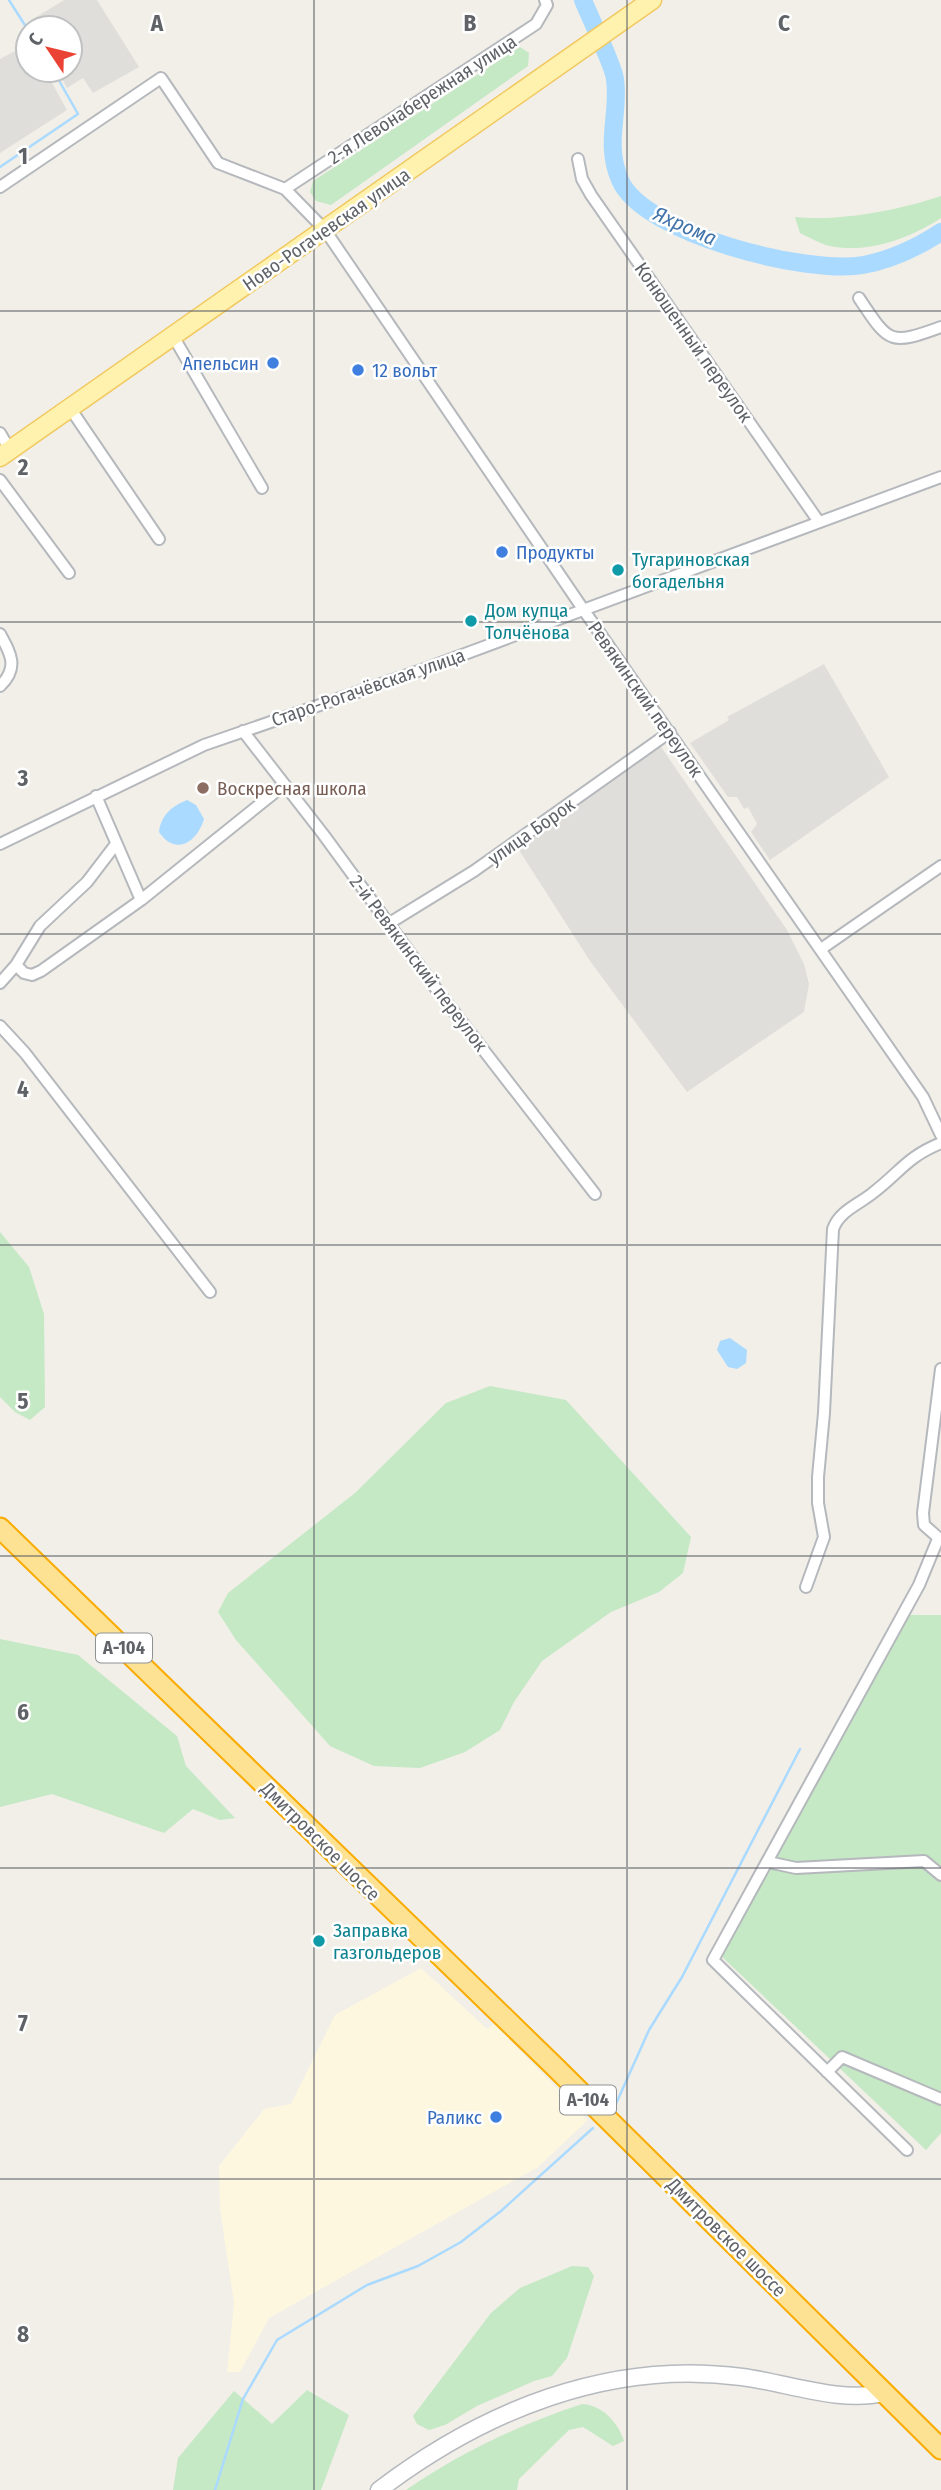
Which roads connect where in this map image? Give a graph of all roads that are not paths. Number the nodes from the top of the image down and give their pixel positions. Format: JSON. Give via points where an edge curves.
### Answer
{"nodes":[{"id":1,"x":545,"y":0,"type":"edge"},
{"id":2,"x":651,"y":1,"type":"edge"},
{"id":3,"x":578,"y":159,"type":"dead end"},
{"id":4,"x":0,"y":187,"type":"edge"},
{"id":5,"x":285,"y":189,"type":"junction"},
{"id":6,"x":325,"y":230,"type":"junction"},
{"id":7,"x":859,"y":298,"type":"dead end"},
{"id":8,"x":941,"y":327,"type":"edge"},
{"id":9,"x":173,"y":336,"type":"junction"},
{"id":10,"x":70,"y":408,"type":"junction"},
{"id":11,"x":0,"y":433,"type":"edge"},
{"id":12,"x":5,"y":454,"type":"edge"},
{"id":13,"x":941,"y":477,"type":"edge"},
{"id":14,"x":0,"y":480,"type":"edge"},
{"id":15,"x":262,"y":488,"type":"dead end"},
{"id":16,"x":819,"y":522,"type":"junction"},
{"id":17,"x":159,"y":539,"type":"dead end"},
{"id":18,"x":69,"y":573,"type":"dead end"},
{"id":19,"x":583,"y":609,"type":"junction"},
{"id":20,"x":0,"y":634,"type":"edge"},
{"id":21,"x":0,"y":686,"type":"edge"},
{"id":22,"x":243,"y":731,"type":"junction"},
{"id":23,"x":670,"y":732,"type":"junction"},
{"id":24,"x":284,"y":785,"type":"junction"},
{"id":25,"x":96,"y":796,"type":"junction"},
{"id":26,"x":0,"y":844,"type":"edge"},
{"id":27,"x":116,"y":844,"type":"junction"},
{"id":28,"x":941,"y":866,"type":"edge"},
{"id":29,"x":141,"y":900,"type":"junction"},
{"id":30,"x":388,"y":925,"type":"junction"},
{"id":31,"x":821,"y":950,"type":"junction"},
{"id":32,"x":16,"y":965,"type":"junction"},
{"id":33,"x":0,"y":983,"type":"edge"},
{"id":34,"x":0,"y":1026,"type":"edge"},
{"id":35,"x":941,"y":1135,"type":"edge"},
{"id":36,"x":941,"y":1143,"type":"edge"},
{"id":37,"x":595,"y":1194,"type":"dead end"},
{"id":38,"x":210,"y":1292,"type":"dead end"},
{"id":39,"x":941,"y":1369,"type":"edge"},
{"id":40,"x":0,"y":1528,"type":"edge"},
{"id":41,"x":940,"y":1539,"type":"edge"},
{"id":42,"x":806,"y":1587,"type":"dead end"},
{"id":43,"x":768,"y":1862,"type":"junction"},
{"id":44,"x":941,"y":1875,"type":"edge"},
{"id":45,"x":827,"y":2072,"type":"junction"},
{"id":46,"x":941,"y":2099,"type":"edge"},
{"id":47,"x":907,"y":2150,"type":"dead end"},
{"id":48,"x":884,"y":2393,"type":"junction"},
{"id":49,"x":941,"y":2449,"type":"edge"},
{"id":50,"x":379,"y":2490,"type":"edge"}],
"edges":[{"from":1,"to":5,"type":"street","name":"2-я Левонабережная улица","via":[[547,5],[536,24]]},
{"from":2,"to":6,"type":"main road","name":"Ново-Рогачевская улица"},
{"from":3,"to":16,"type":"street","name":"Конюшенный переулок","via":[[590,195]]},
{"from":4,"to":5,"type":"street","via":[[161,78],[218,163]]},
{"from":5,"to":6,"type":"street","name":"Ревякинский переулок"},
{"from":6,"to":9,"type":"main road","name":"Ново-Рогачевская улица"},
{"from":6,"to":19,"type":"street","name":"Ревякинский переулок"},
{"from":7,"to":8,"type":"street","via":[[889,336],[909,339]]},
{"from":9,"to":10,"type":"main road","name":"Ново-Рогачевская улица"},
{"from":9,"to":15,"type":"street"},
{"from":10,"to":12,"type":"main road","name":"Ново-Рогачевская улица"},
{"from":10,"to":17,"type":"street"},
{"from":11,"to":12,"type":"street"},
{"from":13,"to":16,"type":"street","name":"Старо-Рогачёвская улица"},
{"from":14,"to":18,"type":"street"},
{"from":16,"to":19,"type":"street","name":"Старо-Рогачёвская улица"},
{"from":19,"to":22,"type":"street","name":"Старо-Рогачёвская улица"},
{"from":19,"to":23,"type":"street","name":"Ревякинский переулок"},
{"from":20,"to":21,"type":"street","via":[[13,657],[13,669]]},
{"from":22,"to":24,"type":"street","name":"2-й Ревякинский переулок"},
{"from":22,"to":25,"type":"street","name":"Старо-Рогачёвская улица"},
{"from":23,"to":30,"type":"street","name":"улица Борок","via":[[474,871]]},
{"from":23,"to":31,"type":"street","name":"Ревякинский переулок"},
{"from":24,"to":29,"type":"street"},
{"from":24,"to":30,"type":"street","name":"2-й Ревякинский переулок"},
{"from":25,"to":26,"type":"street","name":"Старо-Рогачёвская улица"},
{"from":25,"to":27,"type":"street"},
{"from":27,"to":29,"type":"street"},
{"from":27,"to":32,"type":"street","via":[[86,882],[40,926]]},
{"from":28,"to":31,"type":"street"},
{"from":29,"to":32,"type":"street","via":[[41,971],[32,975]]},
{"from":30,"to":37,"type":"street","name":"2-й Ревякинский переулок"},
{"from":31,"to":35,"type":"street","name":"Ревякинский переулок","via":[[923,1097]]},
{"from":32,"to":33,"type":"street"},
{"from":34,"to":38,"type":"street","via":[[25,1052]]},
{"from":36,"to":42,"type":"street","via":[[906,1161],[874,1193],[841,1215],[833,1229],[818,1476],[824,1537]]},
{"from":39,"to":41,"type":"street","via":[[923,1513],[924,1525]]},
{"from":40,"to":48,"type":"highway","name":"Дмитровское шоссе","number":"А-104"},
{"from":41,"to":43,"type":"street"},
{"from":43,"to":44,"type":"street","via":[[796,1868],[924,1861]]},
{"from":43,"to":45,"type":"street","via":[[713,1960]]},
{"from":45,"to":46,"type":"street","via":[[842,2057]]},
{"from":45,"to":47,"type":"street"},
{"from":48,"to":49,"type":"highway","name":"Дмитровское шоссе","number":"А-104"},
{"from":48,"to":50,"type":"street","via":[[860,2398],[739,2376],[690,2373],[603,2381],[508,2412],[454,2439]]}]}
